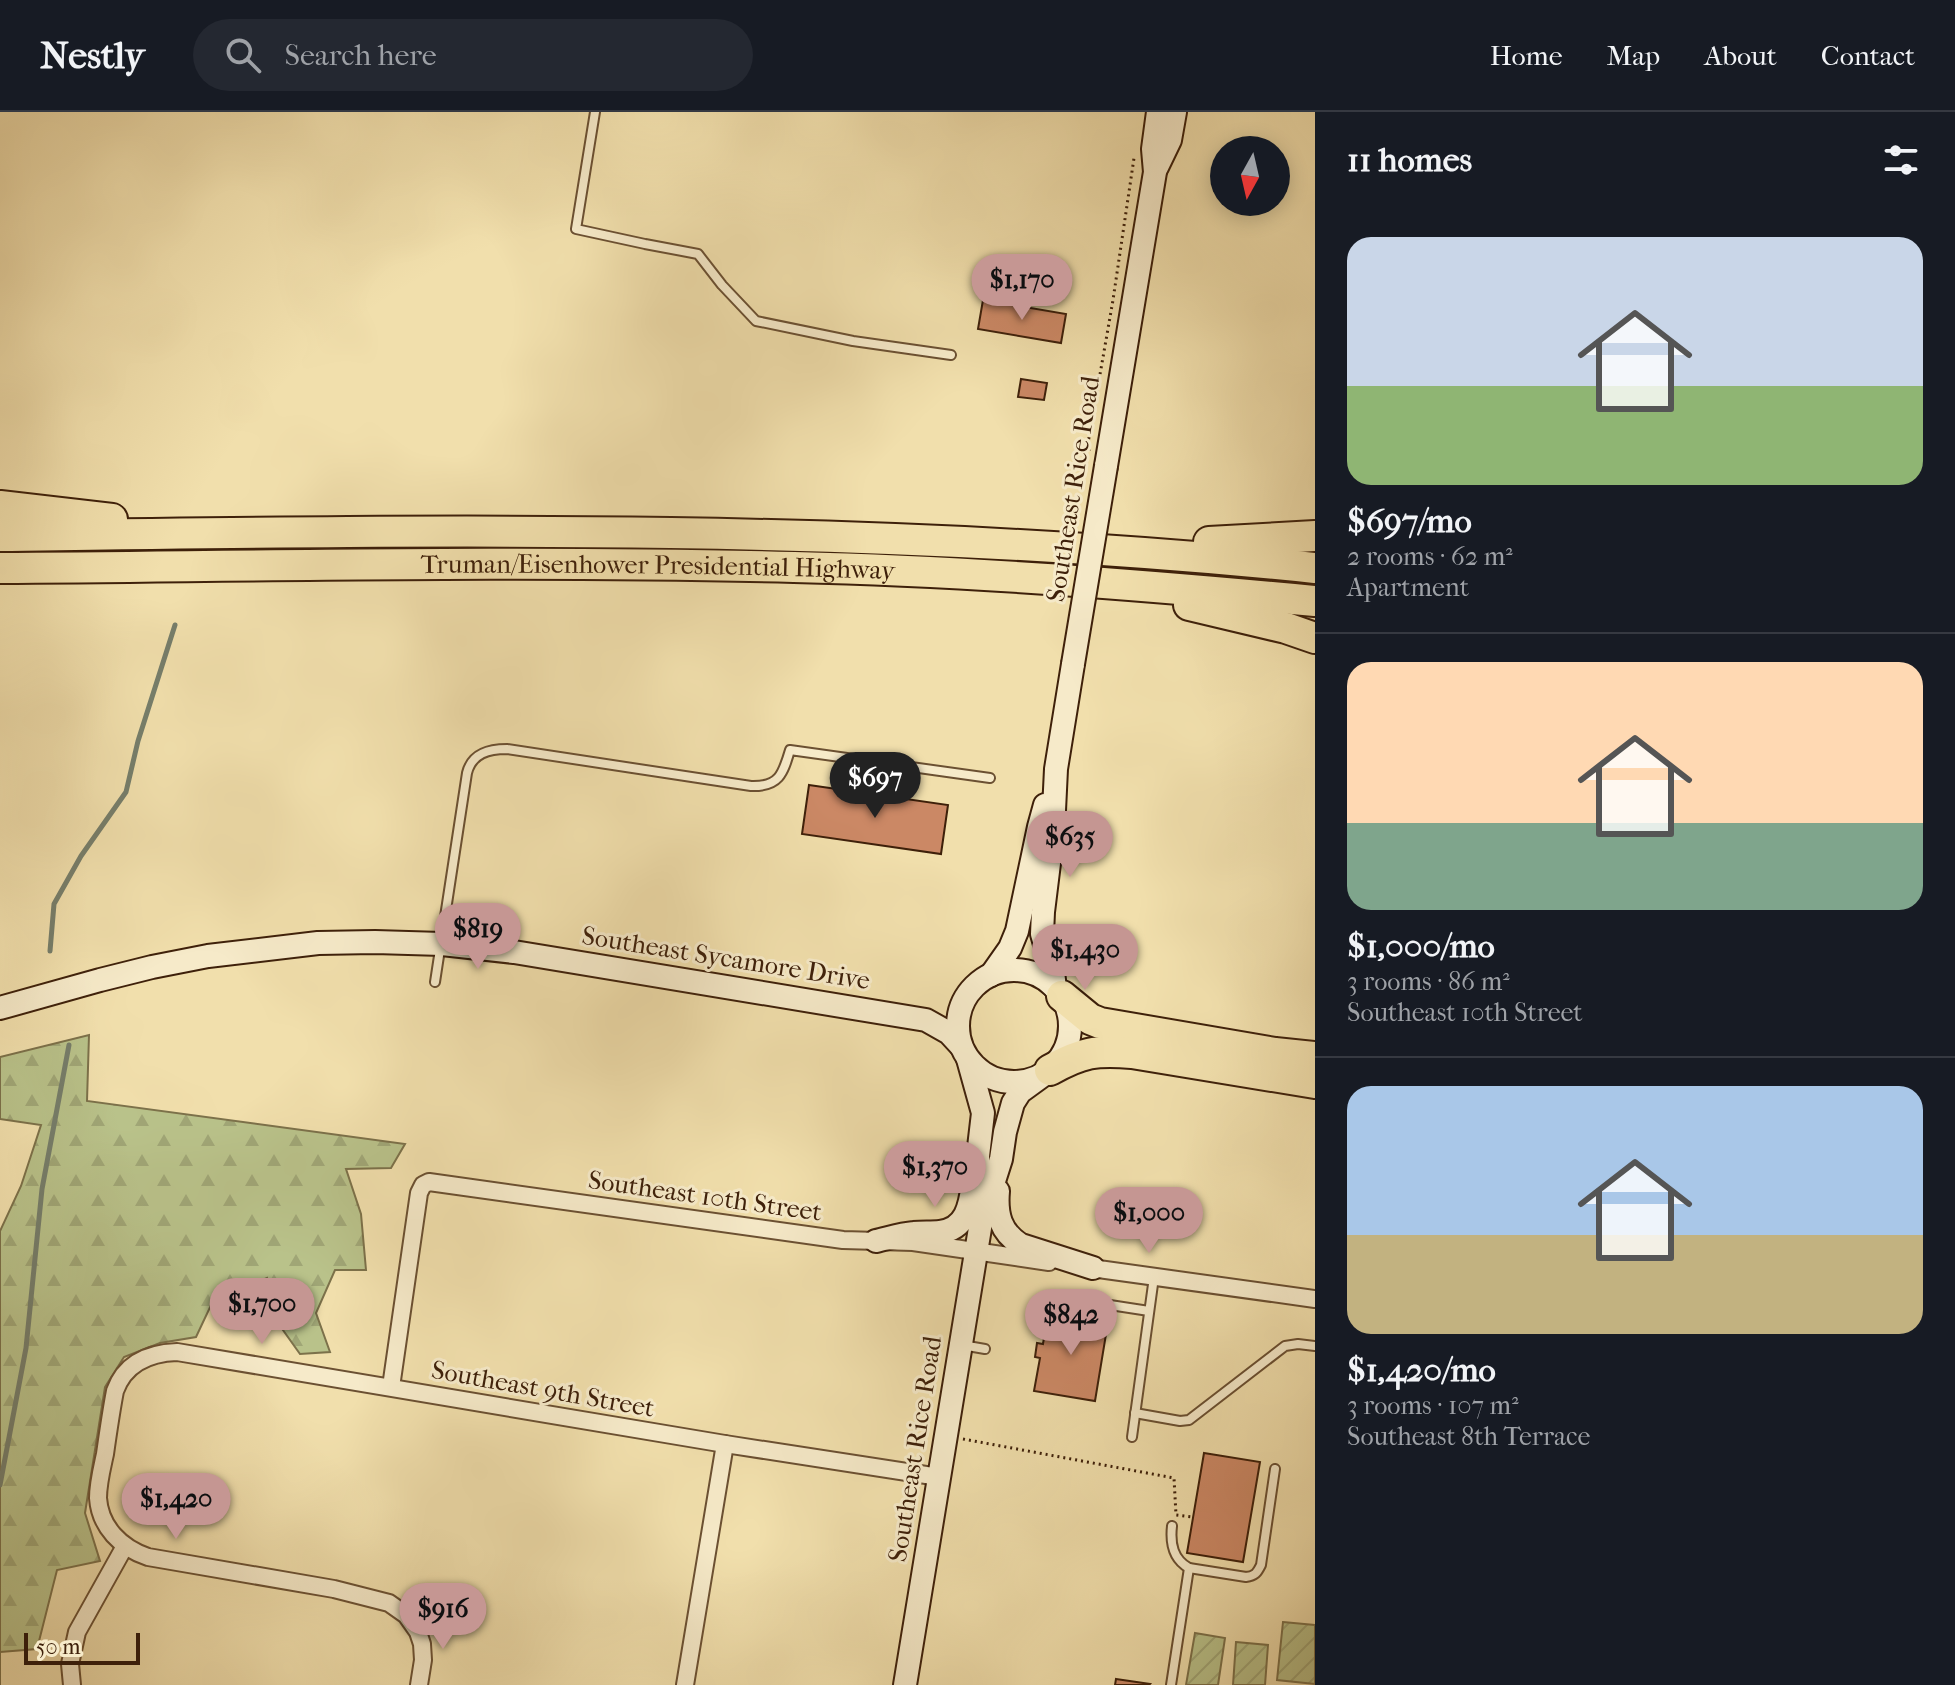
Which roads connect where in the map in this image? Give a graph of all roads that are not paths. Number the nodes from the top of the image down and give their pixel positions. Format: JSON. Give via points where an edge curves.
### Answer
{"nodes":[{"id":1,"x":595,"y":112,"type":"edge"},
{"id":2,"x":1158,"y":112,"type":"edge"},
{"id":3,"x":1175,"y":112,"type":"edge"},
{"id":4,"x":1155,"y":172,"type":"junction"},
{"id":5,"x":951,"y":355,"type":"dead end"},
{"id":6,"x":0,"y":506,"type":"edge"},
{"id":7,"x":257,"y":534,"type":"junction"},
{"id":8,"x":0,"y":536,"type":"edge"},
{"id":9,"x":1315,"y":536,"type":"edge"},
{"id":10,"x":1015,"y":545,"type":"junction"},
{"id":11,"x":0,"y":568,"type":"edge"},
{"id":12,"x":1315,"y":568,"type":"edge"},
{"id":13,"x":1017,"y":577,"type":"junction"},
{"id":14,"x":1315,"y":601,"type":"edge"},
{"id":15,"x":1315,"y":638,"type":"edge"},
{"id":16,"x":1056,"y":769,"type":"junction"},
{"id":17,"x":990,"y":778,"type":"dead end"},
{"id":18,"x":442,"y":944,"type":"junction"},
{"id":19,"x":991,"y":975,"type":"junction"},
{"id":20,"x":435,"y":982,"type":"dead end"},
{"id":21,"x":1058,"y":992,"type":"junction"},
{"id":22,"x":0,"y":1008,"type":"edge"},
{"id":23,"x":965,"y":1052,"type":"junction"},
{"id":24,"x":1315,"y":1057,"type":"edge"},
{"id":25,"x":1046,"y":1073,"type":"junction"},
{"id":26,"x":1315,"y":1083,"type":"edge"},
{"id":27,"x":978,"y":1156,"type":"junction"},
{"id":28,"x":1001,"y":1159,"type":"junction"},
{"id":29,"x":981,"y":1222,"type":"junction"},
{"id":30,"x":876,"y":1241,"type":"junction"},
{"id":31,"x":976,"y":1251,"type":"junction"},
{"id":32,"x":1093,"y":1268,"type":"junction"},
{"id":33,"x":1154,"y":1276,"type":"junction"},
{"id":34,"x":1315,"y":1299,"type":"edge"},
{"id":35,"x":1110,"y":1305,"type":"dead end"},
{"id":36,"x":1149,"y":1311,"type":"junction"},
{"id":37,"x":961,"y":1345,"type":"junction"},
{"id":38,"x":1315,"y":1346,"type":"edge"},
{"id":39,"x":985,"y":1349,"type":"dead end"},
{"id":40,"x":391,"y":1387,"type":"junction"},
{"id":41,"x":1135,"y":1413,"type":"junction"},
{"id":42,"x":1132,"y":1437,"type":"dead end"},
{"id":43,"x":725,"y":1444,"type":"junction"},
{"id":44,"x":1275,"y":1469,"type":"dead end"},
{"id":45,"x":939,"y":1477,"type":"junction"},
{"id":46,"x":1172,"y":1526,"type":"dead end"},
{"id":47,"x":125,"y":1546,"type":"junction"},
{"id":48,"x":1189,"y":1568,"type":"junction"},
{"id":49,"x":72,"y":1685,"type":"edge"},
{"id":50,"x":419,"y":1685,"type":"edge"},
{"id":51,"x":685,"y":1685,"type":"edge"},
{"id":52,"x":905,"y":1685,"type":"edge"},
{"id":53,"x":1171,"y":1685,"type":"edge"}],
"edges":[{"from":1,"to":5,"type":"lane","via":[[576,229],[698,254],[756,321]]},
{"from":2,"to":4,"type":"street","name":"Southeast Rice Road"},
{"from":3,"to":4,"type":"street","name":"Southeast Rice Road","via":[[1170,140]]},
{"from":4,"to":16,"type":"street","name":"Southeast Rice Road","bridge":true,"via":[[1098,462]]},
{"from":6,"to":7,"type":"highway"},
{"from":7,"to":8,"type":"highway","name":"Truman/Eisenhower Presidential Highway"},
{"from":7,"to":10,"type":"highway","name":"Truman/Eisenhower Presidential Highway","via":[[692,532]]},
{"from":9,"to":10,"type":"highway"},
{"from":10,"to":12,"type":"highway","name":"Truman/Eisenhower Presidential Highway"},
{"from":11,"to":13,"type":"highway","name":"Truman/Eisenhower Presidential Highway","via":[[613,564]]},
{"from":13,"to":14,"type":"highway","name":"Truman/Eisenhower Presidential Highway"},
{"from":13,"to":15,"type":"highway","via":[[1169,600]]},
{"from":16,"to":19,"type":"street","name":"Southeast Rice Road","via":[[1017,931]]},
{"from":16,"to":21,"type":"street","name":"Southeast Rice Road","via":[[1042,934]]},
{"from":17,"to":18,"type":"lane","via":[[790,750],[780,777],[751,786],[507,749],[485,751],[469,764]]},
{"from":18,"to":20,"type":"lane"},
{"from":18,"to":22,"type":"street","name":"Southeast Sycamore Drive","via":[[318,943],[221,954]]},
{"from":18,"to":23,"type":"street","name":"Southeast Sycamore Drive","via":[[926,1020],[949,1033]]},
{"from":19,"to":21,"type":"street","via":[[1030,972]]},
{"from":19,"to":23,"type":"street","via":[[972,989],[960,1010]]},
{"from":21,"to":24,"type":"highway","via":[[1100,1023]]},
{"from":21,"to":25,"type":"street","via":[[1068,1008],[1070,1035],[1059,1060]]},
{"from":23,"to":25,"type":"street","via":[[983,1073],[1001,1081],[1022,1082]]},
{"from":23,"to":27,"type":"street","name":"Southeast Rice Road","via":[[983,1113]]},
{"from":25,"to":26,"type":"highway","via":[[1068,1060],[1102,1051]]},
{"from":25,"to":28,"type":"street","name":"Southeast Rice Road","via":[[1013,1103]]},
{"from":27,"to":29,"type":"street","name":"Southeast Rice Road"},
{"from":27,"to":30,"type":"street","via":[[970,1208],[954,1228]]},
{"from":28,"to":29,"type":"street","name":"Southeast Rice Road"},
{"from":28,"to":32,"type":"street","via":[[996,1206],[1012,1240]]},
{"from":29,"to":31,"type":"street","name":"Southeast Rice Road"},
{"from":30,"to":31,"type":"street","name":"Southeast 10th Street"},
{"from":30,"to":40,"type":"street","name":"Southeast 10th Street","via":[[434,1181],[419,1193]]},
{"from":31,"to":32,"type":"street","name":"Southeast 10th Street"},
{"from":31,"to":37,"type":"street","name":"Southeast Rice Road"},
{"from":32,"to":33,"type":"street","name":"Southeast 10th Street"},
{"from":33,"to":34,"type":"street","name":"Southeast 10th Street"},
{"from":33,"to":36,"type":"lane"},
{"from":35,"to":36,"type":"lane"},
{"from":36,"to":41,"type":"lane"},
{"from":37,"to":39,"type":"lane"},
{"from":37,"to":45,"type":"street","name":"Southeast Rice Road"},
{"from":38,"to":41,"type":"lane","via":[[1285,1346],[1189,1420]]},
{"from":40,"to":43,"type":"street","name":"Southeast 9th Street"},
{"from":40,"to":47,"type":"street","name":"Southeast 9th Street","via":[[177,1352],[139,1361],[122,1375],[115,1391],[98,1494],[107,1525]]},
{"from":41,"to":42,"type":"lane"},
{"from":43,"to":45,"type":"street","name":"Southeast 9th Street"},
{"from":43,"to":51,"type":"street"},
{"from":44,"to":48,"type":"lane","via":[[1258,1572],[1246,1577]]},
{"from":45,"to":52,"type":"street","name":"Southeast Rice Road"},
{"from":46,"to":48,"type":"lane","via":[[1174,1553]]},
{"from":47,"to":49,"type":"street","via":[[77,1632]]},
{"from":47,"to":50,"type":"street","via":[[148,1557],[389,1603],[415,1626],[422,1644]]},
{"from":48,"to":53,"type":"lane"}]}
